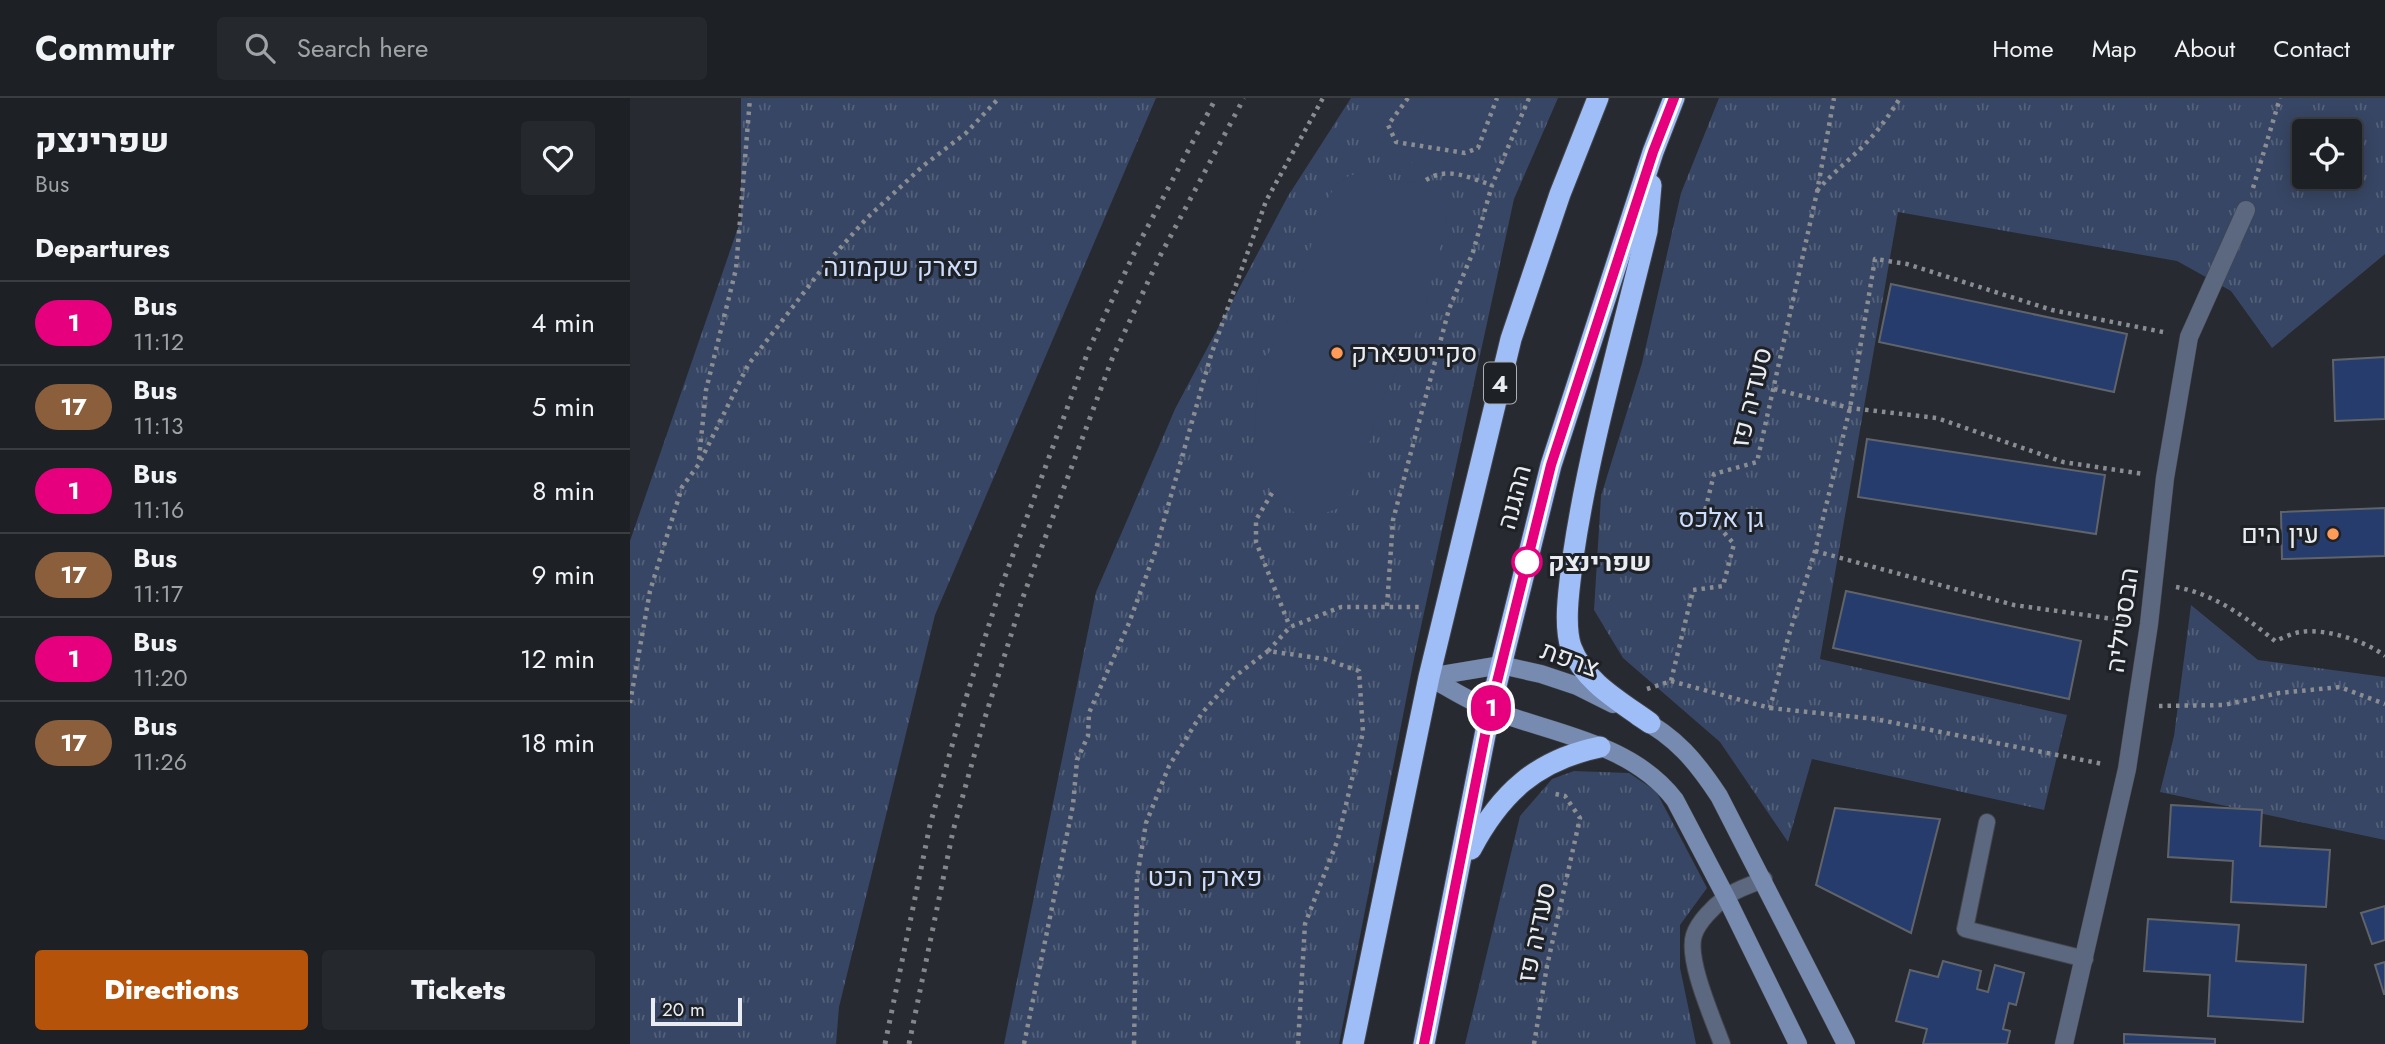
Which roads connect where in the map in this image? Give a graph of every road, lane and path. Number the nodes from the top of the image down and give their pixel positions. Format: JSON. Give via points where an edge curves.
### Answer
{"nodes":[{"id":1,"x":750,"y":98,"type":"edge"},
{"id":2,"x":999,"y":98,"type":"edge"},
{"id":3,"x":1322,"y":98,"type":"edge"},
{"id":4,"x":1408,"y":98,"type":"edge"},
{"id":5,"x":1497,"y":98,"type":"edge"},
{"id":6,"x":1529,"y":98,"type":"edge"},
{"id":7,"x":1598,"y":98,"type":"edge"},
{"id":8,"x":1674,"y":98,"type":"edge"},
{"id":9,"x":1834,"y":98,"type":"edge"},
{"id":10,"x":1900,"y":98,"type":"edge"},
{"id":11,"x":2280,"y":98,"type":"edge"},
{"id":12,"x":1653,"y":152,"type":"junction"},
{"id":13,"x":1426,"y":180,"type":"dead end"},
{"id":14,"x":1492,"y":185,"type":"junction"},
{"id":15,"x":1817,"y":192,"type":"junction"},
{"id":16,"x":2246,"y":210,"type":"joint"},
{"id":17,"x":2189,"y":337,"type":"junction"},
{"id":18,"x":1774,"y":389,"type":"junction"},
{"id":19,"x":1850,"y":408,"type":"junction"},
{"id":20,"x":699,"y":464,"type":"junction"},
{"id":21,"x":2165,"y":478,"type":"junction"},
{"id":22,"x":1272,"y":493,"type":"dead end"},
{"id":23,"x":1815,"y":551,"type":"junction"},
{"id":24,"x":2154,"y":583,"type":"junction"},
{"id":25,"x":1387,"y":606,"type":"junction"},
{"id":26,"x":1445,"y":611,"type":"junction"},
{"id":27,"x":2149,"y":624,"type":"junction"},
{"id":28,"x":1290,"y":627,"type":"junction"},
{"id":29,"x":1268,"y":651,"type":"junction"},
{"id":30,"x":2385,"y":656,"type":"edge"},
{"id":31,"x":1501,"y":665,"type":"junction"},
{"id":32,"x":1429,"y":677,"type":"junction"},
{"id":33,"x":1671,"y":681,"type":"junction"},
{"id":34,"x":1643,"y":690,"type":"dead end"},
{"id":35,"x":630,"y":703,"type":"edge"},
{"id":36,"x":2385,"y":704,"type":"edge"},
{"id":37,"x":2137,"y":706,"type":"junction"},
{"id":38,"x":1770,"y":708,"type":"junction"},
{"id":39,"x":1490,"y":710,"type":"junction"},
{"id":40,"x":1650,"y":723,"type":"junction"},
{"id":41,"x":1600,"y":747,"type":"junction"},
{"id":42,"x":2127,"y":769,"type":"junction"},
{"id":43,"x":1525,"y":779,"type":"junction"},
{"id":44,"x":1987,"y":822,"type":"dead end"},
{"id":45,"x":1460,"y":870,"type":"junction"},
{"id":46,"x":1764,"y":879,"type":"junction"},
{"id":47,"x":1726,"y":897,"type":"junction"},
{"id":48,"x":2085,"y":959,"type":"junction"},
{"id":49,"x":1024,"y":1044,"type":"edge"},
{"id":50,"x":1134,"y":1044,"type":"edge"},
{"id":51,"x":1298,"y":1044,"type":"edge"},
{"id":52,"x":1353,"y":1044,"type":"edge"},
{"id":53,"x":1424,"y":1044,"type":"edge"},
{"id":54,"x":1534,"y":1044,"type":"edge"},
{"id":55,"x":1722,"y":1044,"type":"edge"},
{"id":56,"x":1798,"y":1044,"type":"edge"},
{"id":57,"x":1846,"y":1044,"type":"edge"},
{"id":58,"x":2064,"y":1044,"type":"edge"}],
"edges":[{"from":1,"to":20,"type":"path","via":[[736,269],[706,390]]},
{"from":2,"to":20,"type":"path","via":[[966,133],[867,218],[825,265],[748,365]]},
{"from":3,"to":49,"type":"path","via":[[1266,201],[1211,355],[1155,552],[1088,713],[1088,736],[1077,760],[1073,805]]},
{"from":4,"to":5,"type":"path","via":[[1388,125],[1396,142],[1465,153],[1478,148]]},
{"from":6,"to":14,"type":"path"},
{"from":7,"to":26,"type":"highway","name":"ההגנה","number":"4","via":[[1511,339]]},
{"from":8,"to":12,"type":"highway","name":"ההגנה"},
{"from":9,"to":15,"type":"path","name":"סעדיה פז"},
{"from":10,"to":15,"type":"path","via":[[1866,143]]},
{"from":11,"to":16,"type":"path"},
{"from":12,"to":31,"type":"highway","name":"ההגנה","via":[[1551,465]]},
{"from":12,"to":40,"type":"highway","via":[[1647,231],[1581,502],[1569,584],[1568,634],[1587,673]]},
{"from":13,"to":14,"type":"path","via":[[1448,172]]},
{"from":14,"to":25,"type":"path","via":[[1473,252],[1449,309],[1393,520]]},
{"from":15,"to":18,"type":"path","name":"סעדיה פז"},
{"from":16,"to":17,"type":"street","name":"הבסטיליה"},
{"from":17,"to":19,"type":"path","via":[[2052,310],[1907,264],[1875,260]]},
{"from":17,"to":21,"type":"street","name":"הבסטיליה"},
{"from":18,"to":19,"type":"path"},
{"from":18,"to":33,"type":"path","name":"סעדיה פז","via":[[1757,462],[1714,474],[1705,511],[1734,544],[1723,586],[1693,590]]},
{"from":19,"to":21,"type":"path","via":[[1937,418],[2063,462]]},
{"from":19,"to":23,"type":"path"},
{"from":20,"to":35,"type":"path","via":[[682,487],[650,591]]},
{"from":21,"to":24,"type":"street","name":"הבסטיליה"},
{"from":22,"to":28,"type":"path","via":[[1256,520],[1256,542]]},
{"from":23,"to":27,"type":"path","via":[[2014,605]]},
{"from":23,"to":38,"type":"path"},
{"from":24,"to":27,"type":"street","name":"הבסטיליה"},
{"from":24,"to":30,"type":"path","via":[[2211,597],[2275,641],[2300,632],[2322,631],[2373,646]]},
{"from":25,"to":26,"type":"path"},
{"from":25,"to":28,"type":"path","via":[[1341,607]]},
{"from":26,"to":32,"type":"highway","name":"ההגנה","number":"4"},
{"from":27,"to":37,"type":"street","name":"הבסטיליה"},
{"from":28,"to":29,"type":"path"},
{"from":29,"to":50,"type":"path","via":[[1234,677],[1202,713],[1169,766],[1146,823],[1137,878]]},
{"from":29,"to":51,"type":"path","via":[[1325,659],[1359,671],[1363,732],[1338,839],[1305,924]]},
{"from":31,"to":32,"type":"street","name":"צרפת"},
{"from":31,"to":39,"type":"highway","name":"ההגנה"},
{"from":31,"to":40,"type":"street","name":"צרפת","via":[[1577,686]]},
{"from":32,"to":39,"type":"street"},
{"from":32,"to":52,"type":"highway","name":"ההגנה","number":"4"},
{"from":33,"to":34,"type":"path"},
{"from":33,"to":38,"type":"path"},
{"from":36,"to":37,"type":"path","via":[[2340,687],[2224,705]]},
{"from":37,"to":42,"type":"street","name":"הבסטיליה"},
{"from":38,"to":42,"type":"path","via":[[1875,719]]},
{"from":39,"to":41,"type":"street"},
{"from":39,"to":45,"type":"highway","name":"ההגנה"},
{"from":40,"to":46,"type":"street","name":"צרפת","via":[[1680,744],[1699,766]]},
{"from":41,"to":43,"type":"highway","via":[[1574,753]]},
{"from":41,"to":47,"type":"street","via":[[1664,786]]},
{"from":42,"to":48,"type":"street","name":"הבסטיליה"},
{"from":43,"to":45,"type":"highway","via":[[1486,820]]},
{"from":43,"to":54,"type":"path","name":"סעדיה פז","via":[[1530,788],[1565,796],[1580,818]]},
{"from":44,"to":48,"type":"lane","via":[[1965,929]]},
{"from":45,"to":53,"type":"highway","name":"ההגנה"},
{"from":46,"to":47,"type":"lane"},
{"from":46,"to":57,"type":"street","name":"צרפת"},
{"from":47,"to":55,"type":"lane","via":[[1698,927],[1692,945]]},
{"from":47,"to":56,"type":"street"},
{"from":48,"to":58,"type":"street","name":"הבסטיליה"}]}
